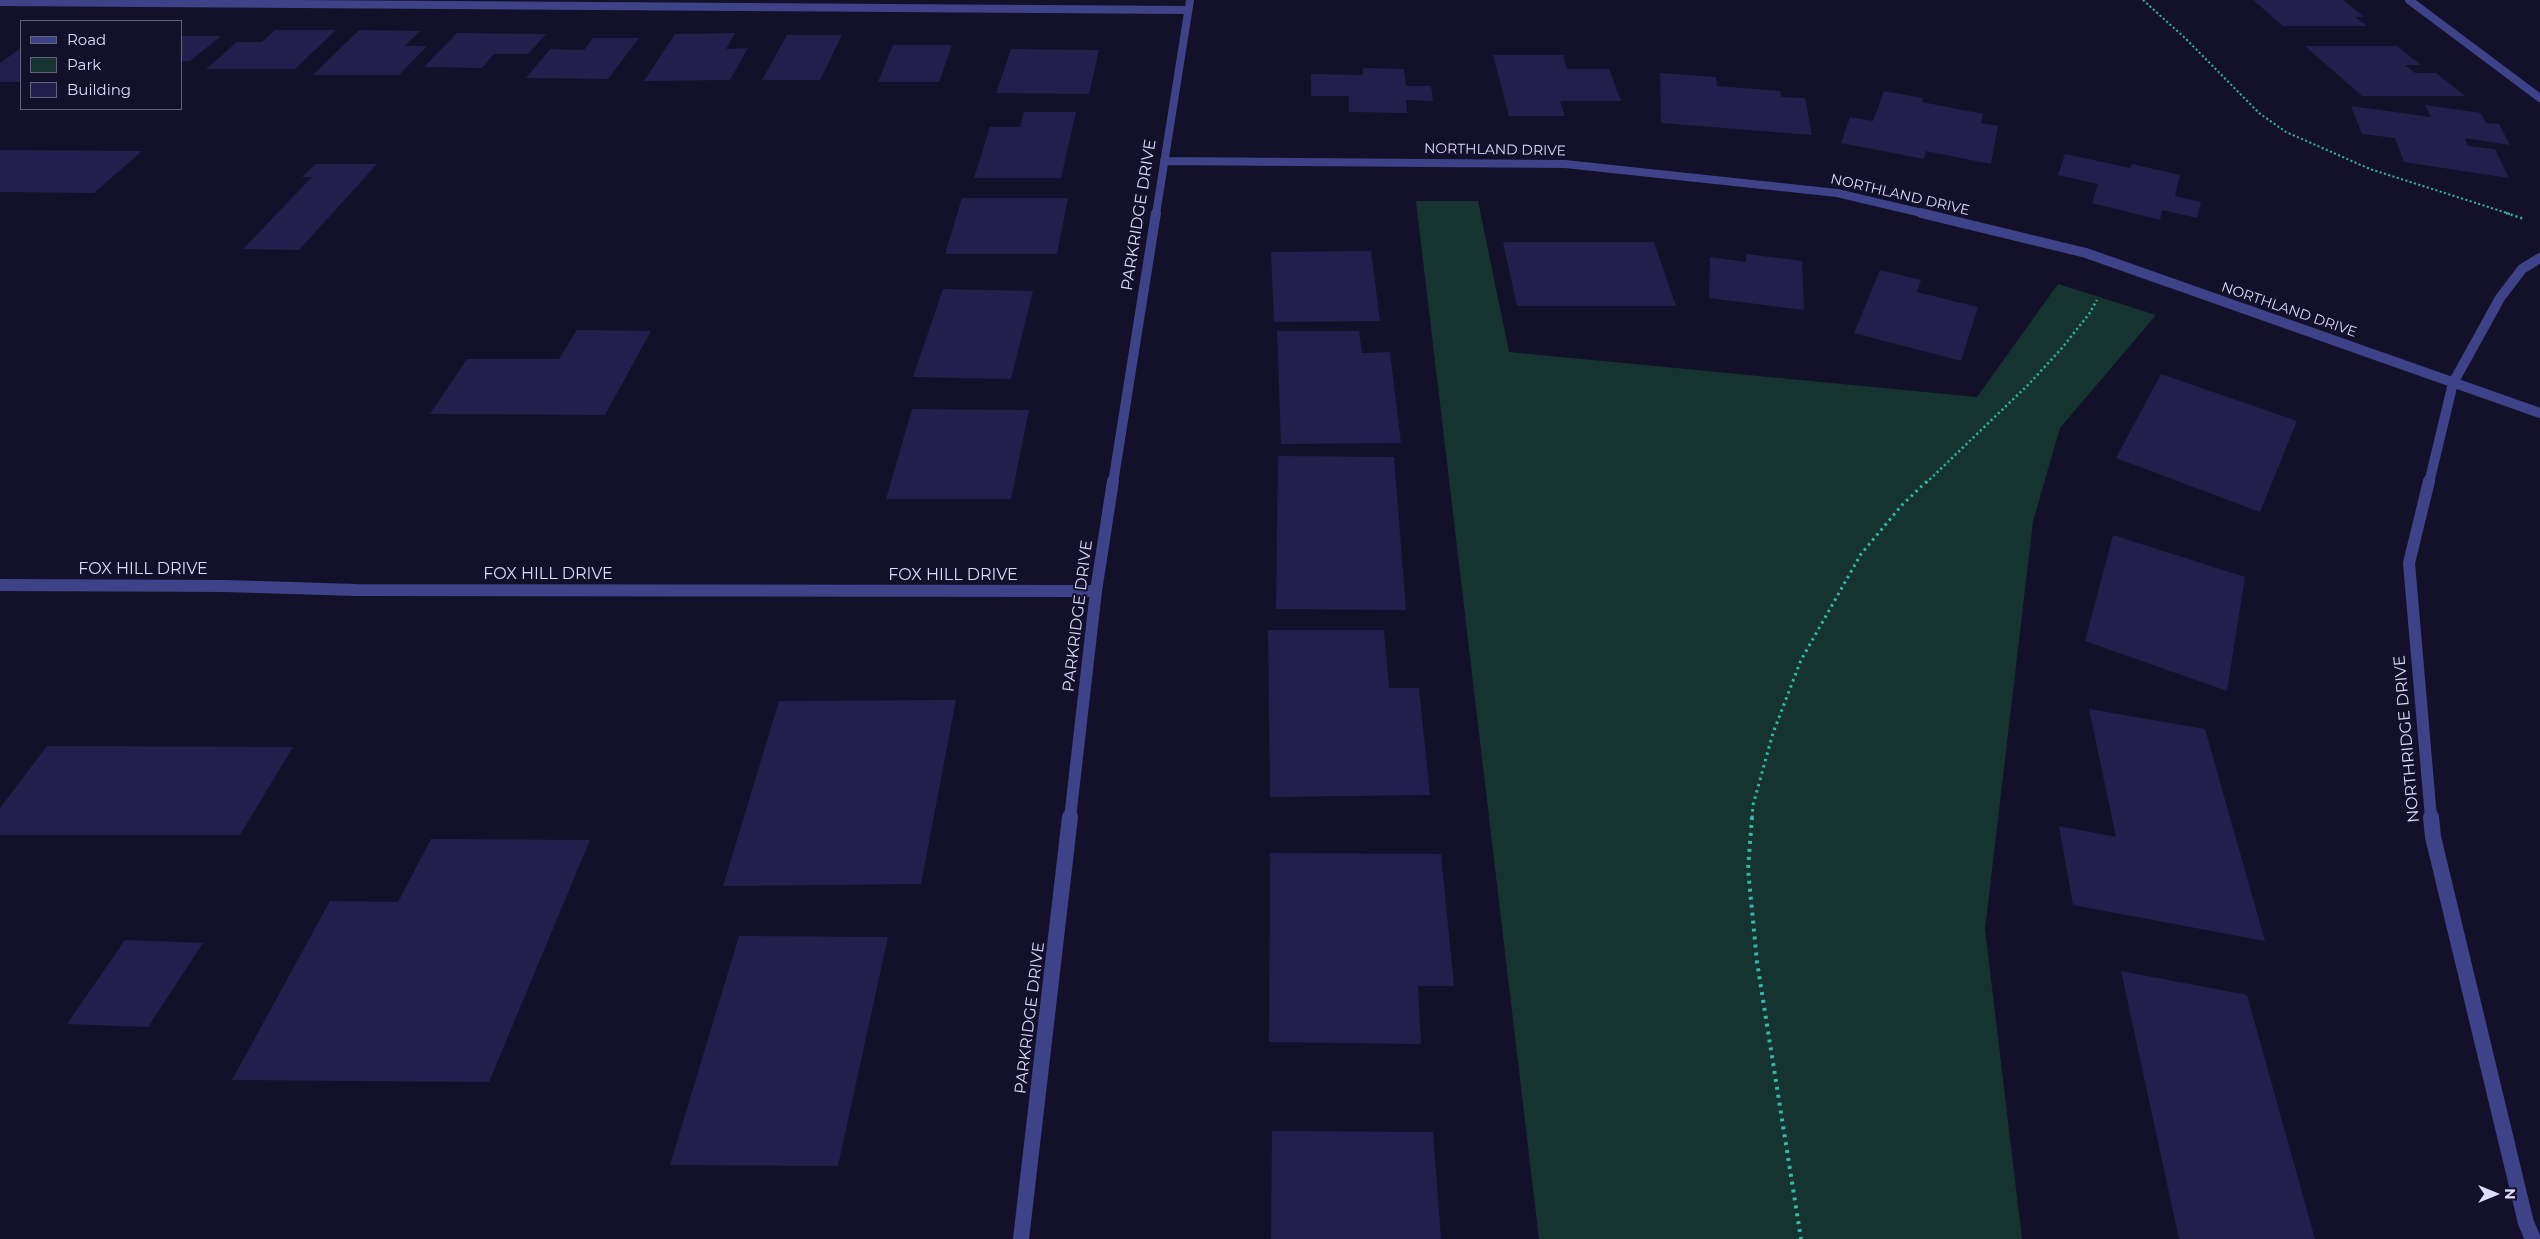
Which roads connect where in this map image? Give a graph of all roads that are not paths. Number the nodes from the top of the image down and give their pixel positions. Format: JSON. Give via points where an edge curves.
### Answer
{"nodes":[{"id":1,"x":781,"y":0,"type":"edge"},
{"id":2,"x":2409,"y":0,"type":"edge"},
{"id":3,"x":0,"y":2,"type":"edge"},
{"id":4,"x":1189,"y":5,"type":"edge"},
{"id":5,"x":776,"y":8,"type":"junction"},
{"id":6,"x":2540,"y":98,"type":"edge"},
{"id":7,"x":1164,"y":161,"type":"junction"},
{"id":8,"x":2540,"y":258,"type":"edge"},
{"id":9,"x":2453,"y":383,"type":"junction"},
{"id":10,"x":2540,"y":413,"type":"edge"},
{"id":11,"x":0,"y":585,"type":"edge"},
{"id":12,"x":1096,"y":591,"type":"junction"},
{"id":13,"x":1021,"y":1239,"type":"edge"},
{"id":14,"x":2533,"y":1239,"type":"edge"}],
"edges":[{"from":1,"to":5,"type":"street"},
{"from":2,"to":6,"type":"street"},
{"from":3,"to":5,"type":"street"},
{"from":4,"to":5,"type":"street"},
{"from":4,"to":7,"type":"street","name":"PARKRIDGE DRIVE"},
{"from":7,"to":9,"type":"street","name":"NORTHLAND DRIVE","via":[[1565,164],[1837,193],[2086,253]]},
{"from":7,"to":12,"type":"street","name":"PARKRIDGE DRIVE"},
{"from":8,"to":9,"type":"street","name":"NORTHRIDGE DRIVE","via":[[2522,269],[2500,298]]},
{"from":9,"to":10,"type":"street","name":"NORTHLAND DRIVE"},
{"from":9,"to":14,"type":"street","name":"NORTHRIDGE DRIVE","via":[[2409,563],[2433,837],[2526,1223]]},
{"from":11,"to":12,"type":"street","name":"FOX HILL DRIVE","via":[[366,590]]},
{"from":12,"to":13,"type":"street","name":"PARKRIDGE DRIVE"}]}
